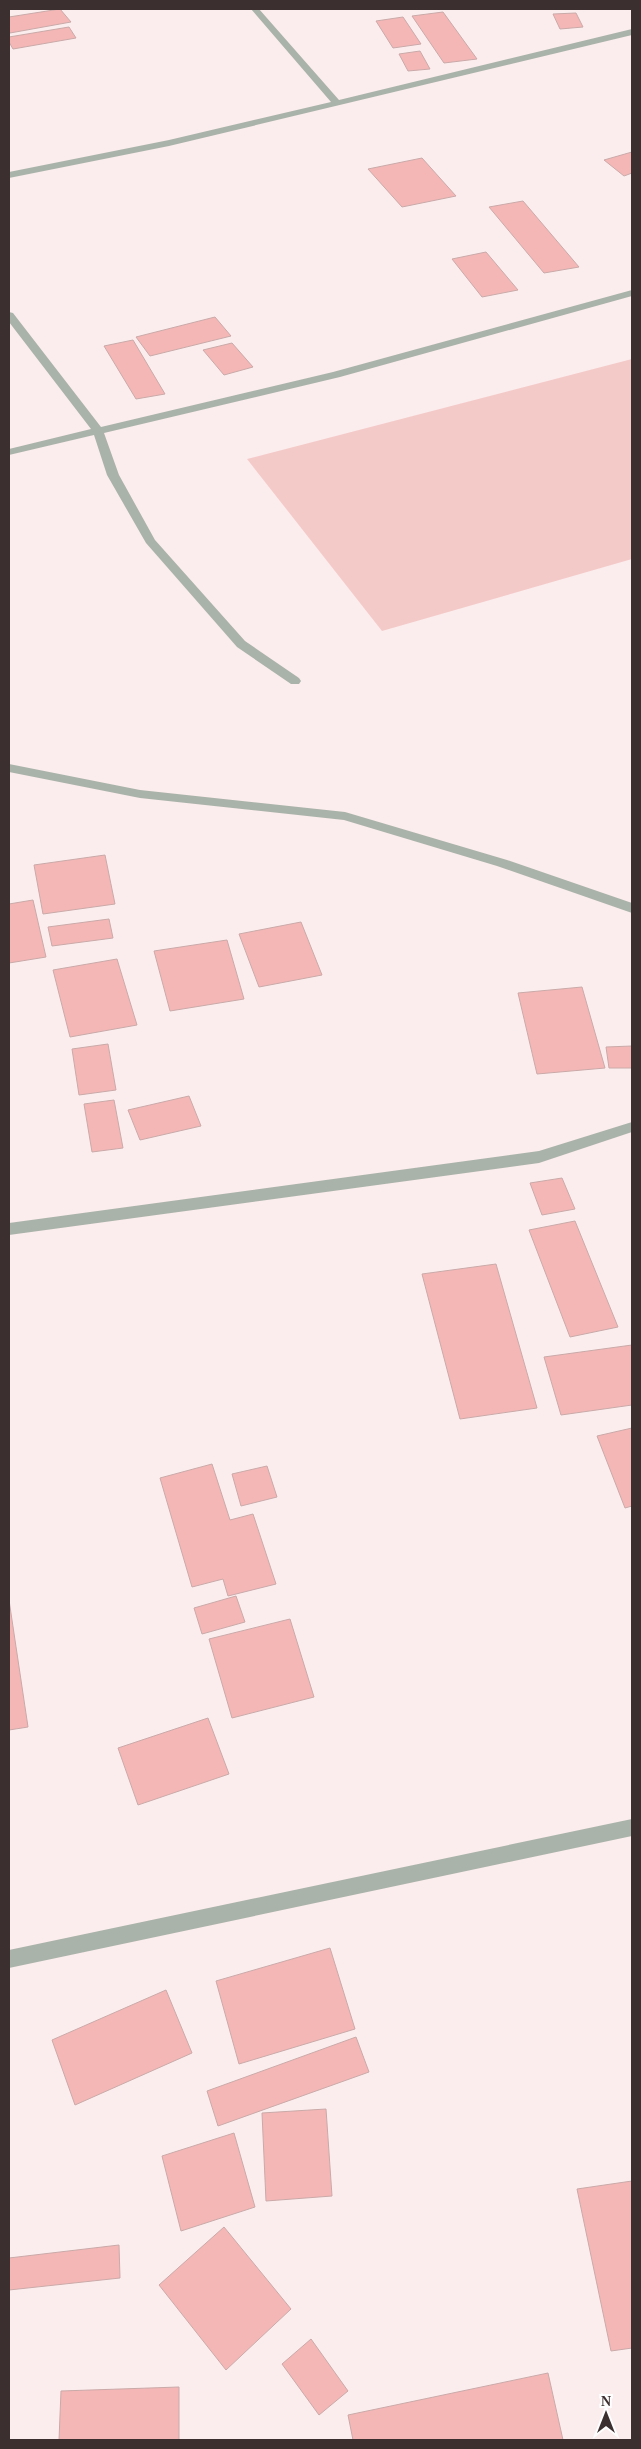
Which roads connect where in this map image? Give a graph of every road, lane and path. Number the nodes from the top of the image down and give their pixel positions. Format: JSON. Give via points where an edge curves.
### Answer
{"nodes":[{"id":1,"x":256,"y":9,"type":"edge"},
{"id":2,"x":632,"y":32,"type":"edge"},
{"id":3,"x":336,"y":102,"type":"junction"},
{"id":4,"x":9,"y":175,"type":"edge"},
{"id":5,"x":632,"y":293,"type":"edge"},
{"id":6,"x":9,"y":315,"type":"edge"},
{"id":7,"x":98,"y":431,"type":"junction"},
{"id":8,"x":9,"y":452,"type":"edge"},
{"id":9,"x":295,"y":681,"type":"dead end"},
{"id":10,"x":9,"y":768,"type":"edge"},
{"id":11,"x":632,"y":908,"type":"edge"},
{"id":12,"x":632,"y":1127,"type":"edge"},
{"id":13,"x":9,"y":1229,"type":"edge"},
{"id":14,"x":632,"y":1827,"type":"edge"},
{"id":15,"x":9,"y":1959,"type":"edge"}],
"edges":[{"from":1,"to":3,"type":"street"},
{"from":2,"to":3,"type":"street"},
{"from":3,"to":4,"type":"street","via":[[169,143]]},
{"from":5,"to":7,"type":"street","via":[[336,374]]},
{"from":6,"to":7,"type":"street"},
{"from":7,"to":8,"type":"street"},
{"from":7,"to":9,"type":"street","via":[[113,475],[150,541],[241,644]]},
{"from":10,"to":11,"type":"street","via":[[140,794],[345,816],[502,863]]},
{"from":12,"to":13,"type":"street","via":[[539,1157]]},
{"from":14,"to":15,"type":"street"}]}
